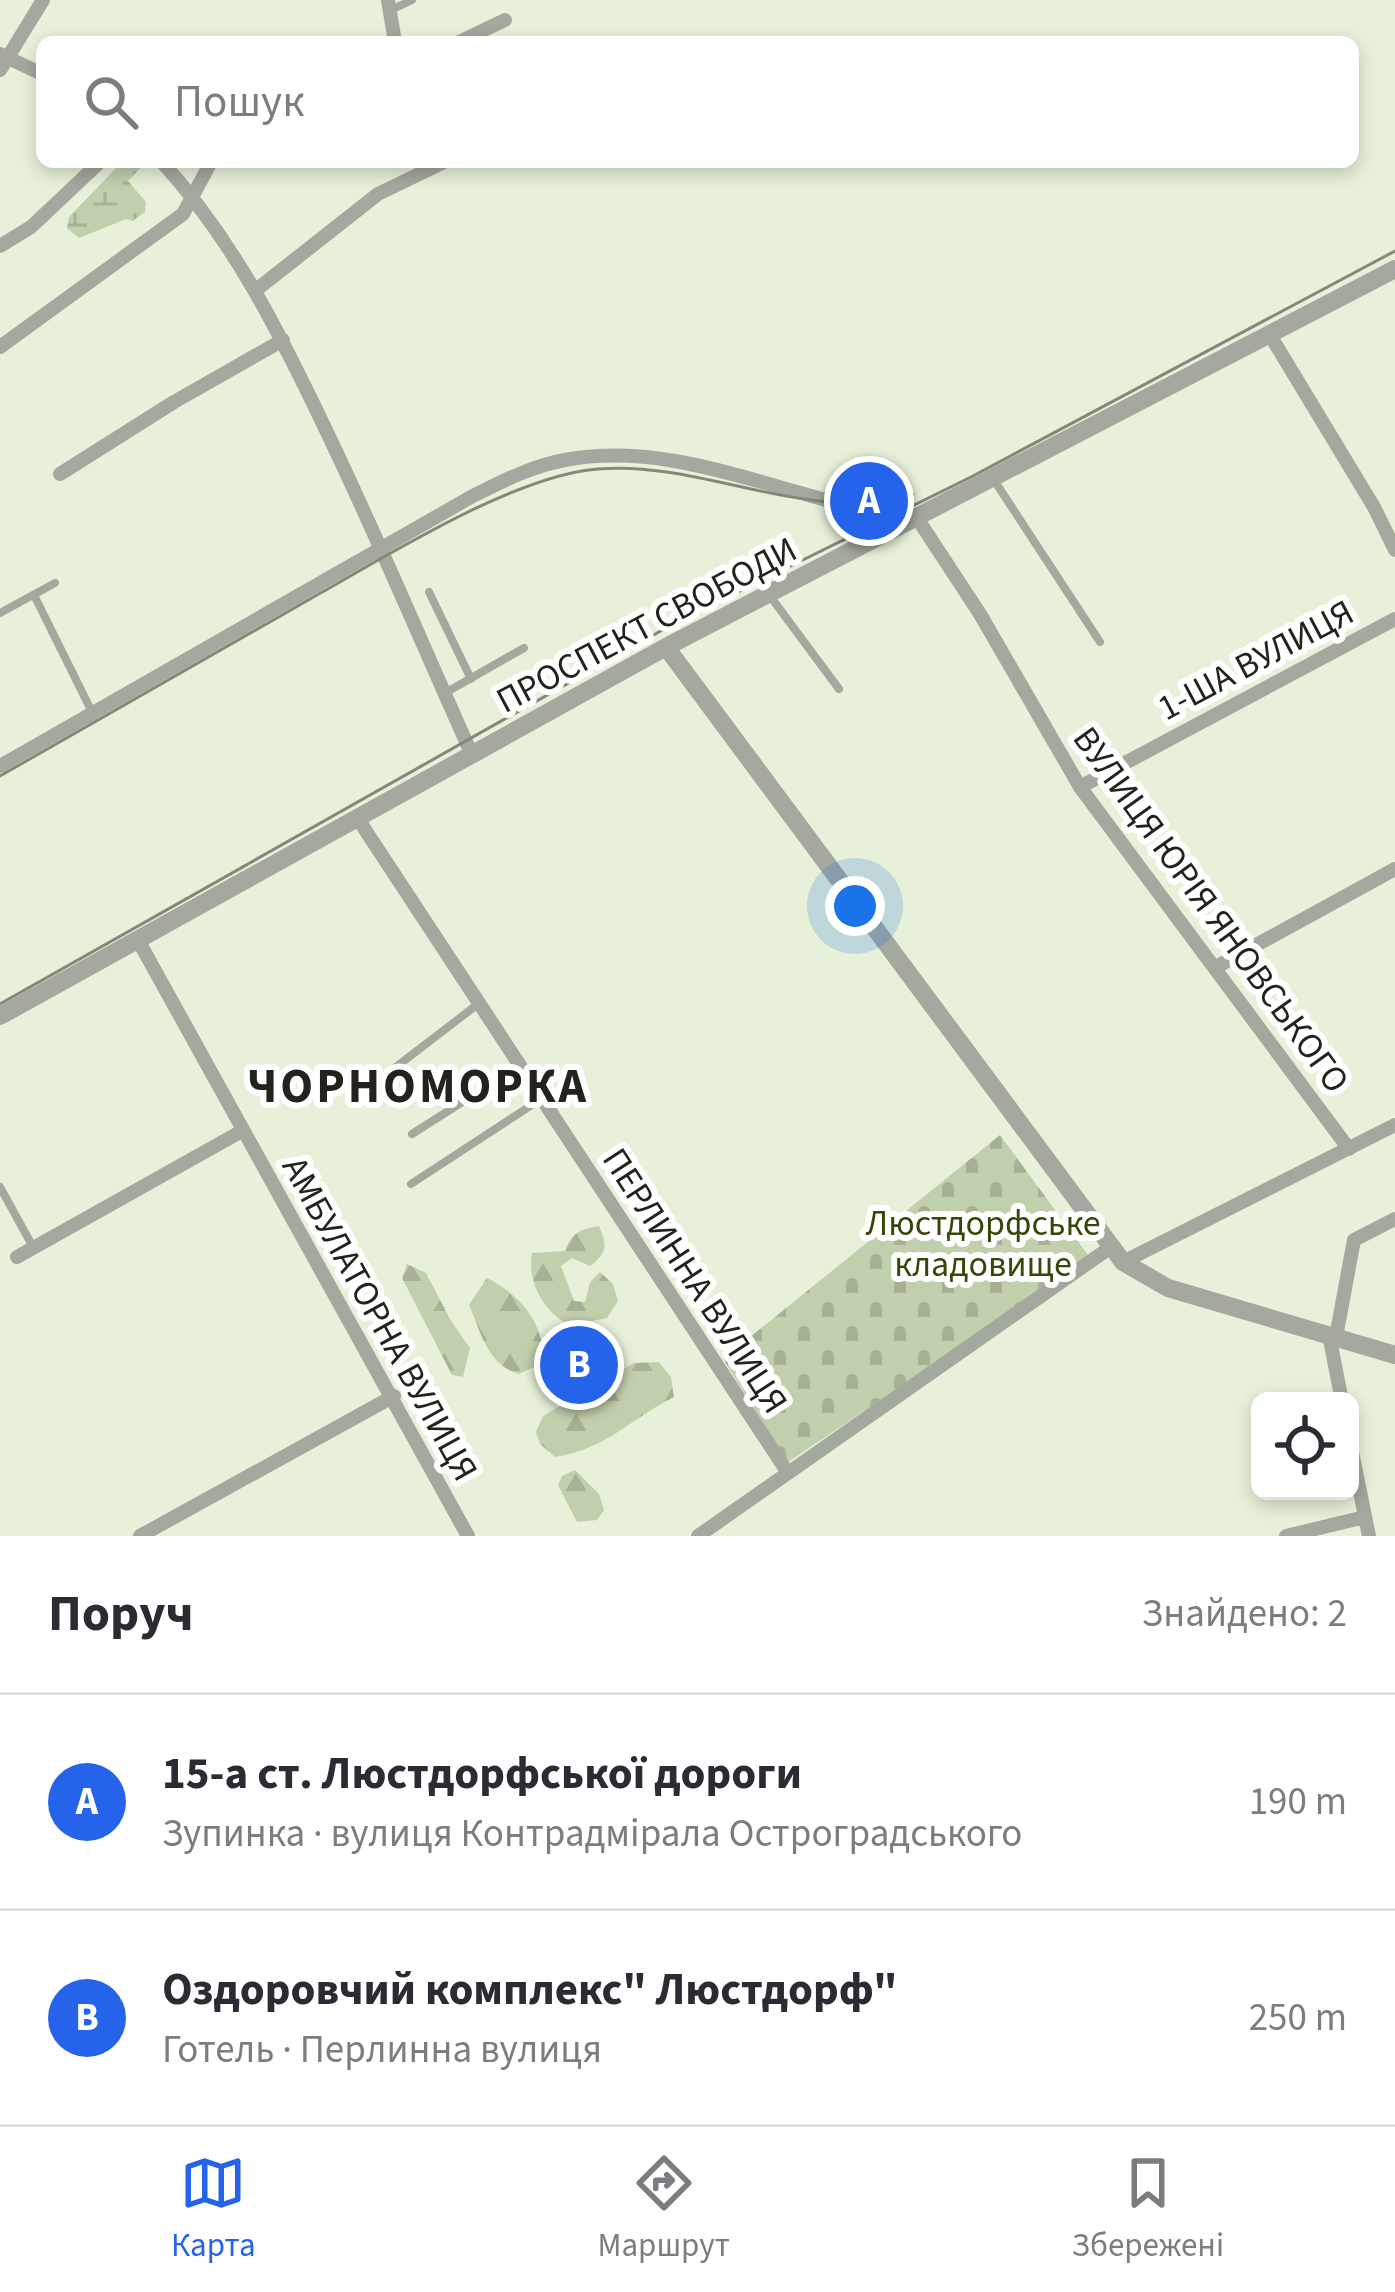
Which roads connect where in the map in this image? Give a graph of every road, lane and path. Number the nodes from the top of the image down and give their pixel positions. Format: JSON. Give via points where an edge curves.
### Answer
{"nodes":[{"id":1,"x":43,"y":0,"type":"edge"},
{"id":2,"x":412,"y":0,"type":"edge"},
{"id":3,"x":388,"y":6,"type":"edge"},
{"id":4,"x":505,"y":20,"type":"dead end"},
{"id":5,"x":394,"y":36,"type":"edge"},
{"id":6,"x":472,"y":36,"type":"edge"},
{"id":7,"x":4,"y":61,"type":"edge"},
{"id":8,"x":36,"y":72,"type":"edge"},
{"id":9,"x":94,"y":168,"type":"edge"},
{"id":10,"x":167,"y":168,"type":"edge"},
{"id":11,"x":208,"y":168,"type":"edge"},
{"id":12,"x":432,"y":168,"type":"edge"},
{"id":13,"x":194,"y":197,"type":"junction"},
{"id":14,"x":0,"y":246,"type":"edge"},
{"id":15,"x":1395,"y":269,"type":"edge"},
{"id":16,"x":256,"y":290,"type":"junction"},
{"id":17,"x":1270,"y":335,"type":"junction"},
{"id":18,"x":283,"y":340,"type":"junction"},
{"id":19,"x":0,"y":347,"type":"edge"},
{"id":20,"x":60,"y":475,"type":"dead end"},
{"id":21,"x":993,"y":479,"type":"junction"},
{"id":22,"x":917,"y":518,"type":"junction"},
{"id":23,"x":382,"y":547,"type":"junction"},
{"id":24,"x":1395,"y":550,"type":"edge"},
{"id":25,"x":55,"y":584,"type":"dead end"},
{"id":26,"x":429,"y":592,"type":"dead end"},
{"id":27,"x":769,"y":594,"type":"junction"},
{"id":28,"x":34,"y":595,"type":"junction"},
{"id":29,"x":0,"y":613,"type":"edge"},
{"id":30,"x":1395,"y":619,"type":"edge"},
{"id":31,"x":1100,"y":641,"type":"dead end"},
{"id":32,"x":666,"y":647,"type":"junction"},
{"id":33,"x":524,"y":648,"type":"dead end"},
{"id":34,"x":471,"y":679,"type":"junction"},
{"id":35,"x":838,"y":689,"type":"dead end"},
{"id":36,"x":444,"y":693,"type":"junction"},
{"id":37,"x":93,"y":714,"type":"junction"},
{"id":38,"x":472,"y":755,"type":"junction"},
{"id":39,"x":0,"y":766,"type":"edge"},
{"id":40,"x":1080,"y":787,"type":"junction"},
{"id":41,"x":358,"y":819,"type":"junction"},
{"id":42,"x":1395,"y":869,"type":"edge"},
{"id":43,"x":138,"y":940,"type":"junction"},
{"id":44,"x":1216,"y":967,"type":"junction"},
{"id":45,"x":478,"y":1004,"type":"junction"},
{"id":46,"x":0,"y":1016,"type":"edge"},
{"id":47,"x":519,"y":1066,"type":"junction"},
{"id":48,"x":362,"y":1093,"type":"dead end"},
{"id":49,"x":541,"y":1099,"type":"junction"},
{"id":50,"x":1395,"y":1125,"type":"edge"},
{"id":51,"x":242,"y":1131,"type":"junction"},
{"id":52,"x":412,"y":1134,"type":"dead end"},
{"id":53,"x":1349,"y":1149,"type":"junction"},
{"id":54,"x":411,"y":1184,"type":"dead end"},
{"id":55,"x":0,"y":1187,"type":"edge"},
{"id":56,"x":1395,"y":1219,"type":"edge"},
{"id":57,"x":34,"y":1248,"type":"junction"},
{"id":58,"x":1117,"y":1255,"type":"junction"},
{"id":59,"x":17,"y":1257,"type":"dead end"},
{"id":60,"x":1332,"y":1336,"type":"junction"},
{"id":61,"x":1395,"y":1355,"type":"edge"},
{"id":62,"x":1341,"y":1392,"type":"edge"},
{"id":63,"x":394,"y":1396,"type":"junction"},
{"id":64,"x":788,"y":1473,"type":"junction"},
{"id":65,"x":1359,"y":1487,"type":"edge"},
{"id":66,"x":1365,"y":1517,"type":"junction"},
{"id":67,"x":140,"y":1536,"type":"edge"},
{"id":68,"x":468,"y":1536,"type":"edge"},
{"id":69,"x":698,"y":1536,"type":"edge"},
{"id":70,"x":1286,"y":1536,"type":"edge"},
{"id":71,"x":1369,"y":1536,"type":"edge"}],
"edges":[{"from":1,"to":7,"type":"street"},
{"from":2,"to":3,"type":"lane"},
{"from":3,"to":5,"type":"street"},
{"from":4,"to":6,"type":"street"},
{"from":7,"to":8,"type":"street"},
{"from":9,"to":14,"type":"street"},
{"from":10,"to":13,"type":"street"},
{"from":11,"to":13,"type":"street"},
{"from":12,"to":16,"type":"street","via":[[378,194]]},
{"from":13,"to":16,"type":"street"},
{"from":13,"to":19,"type":"street","via":[[176,220]]},
{"from":15,"to":17,"type":"street","name":"ПРОСПЕКТ СВОБОДИ"},
{"from":16,"to":18,"type":"street"},
{"from":17,"to":21,"type":"street","name":"ПРОСПЕКТ СВОБОДИ"},
{"from":17,"to":24,"type":"street"},
{"from":18,"to":20,"type":"street"},
{"from":18,"to":23,"type":"street"},
{"from":21,"to":22,"type":"street","name":"ПРОСПЕКТ СВОБОДИ"},
{"from":21,"to":31,"type":"lane"},
{"from":22,"to":23,"type":"street","via":[[693,464],[606,456],[521,472]]},
{"from":22,"to":27,"type":"street","name":"ПРОСПЕКТ СВОБОДИ"},
{"from":22,"to":40,"type":"street","name":"ВУЛИЦЯ ЮРІЯ ЯНОВСЬКОГО"},
{"from":23,"to":36,"type":"street"},
{"from":23,"to":37,"type":"street"},
{"from":25,"to":28,"type":"lane"},
{"from":26,"to":34,"type":"lane"},
{"from":27,"to":32,"type":"street","name":"ПРОСПЕКТ СВОБОДИ"},
{"from":27,"to":35,"type":"lane"},
{"from":28,"to":29,"type":"lane"},
{"from":28,"to":37,"type":"lane"},
{"from":30,"to":40,"type":"street","name":"1-ША ВУЛИЦЯ"},
{"from":32,"to":38,"type":"street","name":"ПРОСПЕКТ СВОБОДИ"},
{"from":32,"to":58,"type":"street"},
{"from":33,"to":34,"type":"lane"},
{"from":34,"to":36,"type":"lane"},
{"from":36,"to":38,"type":"street"},
{"from":37,"to":39,"type":"street"},
{"from":38,"to":41,"type":"street","name":"ПРОСПЕКТ СВОБОДИ"},
{"from":40,"to":44,"type":"street","name":"ВУЛИЦЯ ЮРІЯ ЯНОВСЬКОГО"},
{"from":41,"to":43,"type":"street","name":"ПРОСПЕКТ СВОБОДИ"},
{"from":41,"to":45,"type":"street","name":"ПЕРЛИННА ВУЛИЦЯ"},
{"from":42,"to":44,"type":"street"},
{"from":43,"to":46,"type":"street","name":"ПРОСПЕКТ СВОБОДИ"},
{"from":43,"to":51,"type":"street","name":"АМБУЛАТОРНА ВУЛИЦЯ"},
{"from":44,"to":53,"type":"street","name":"ВУЛИЦЯ ЮРІЯ ЯНОВСЬКОГО"},
{"from":45,"to":47,"type":"street","name":"ПЕРЛИННА ВУЛИЦЯ"},
{"from":45,"to":48,"type":"lane"},
{"from":47,"to":49,"type":"street","name":"ПЕРЛИННА ВУЛИЦЯ"},
{"from":47,"to":52,"type":"lane"},
{"from":49,"to":54,"type":"lane"},
{"from":49,"to":64,"type":"street","name":"ПЕРЛИННА ВУЛИЦЯ"},
{"from":50,"to":53,"type":"street"},
{"from":51,"to":57,"type":"street"},
{"from":51,"to":63,"type":"street","name":"АМБУЛАТОРНА ВУЛИЦЯ"},
{"from":53,"to":58,"type":"street"},
{"from":55,"to":57,"type":"lane"},
{"from":56,"to":60,"type":"street","via":[[1354,1240]]},
{"from":57,"to":59,"type":"street"},
{"from":58,"to":60,"type":"street","via":[[1168,1288]]},
{"from":58,"to":64,"type":"street"},
{"from":60,"to":61,"type":"street"},
{"from":60,"to":62,"type":"street"},
{"from":63,"to":67,"type":"street"},
{"from":63,"to":68,"type":"street","name":"АМБУЛАТОРНА ВУЛИЦЯ"},
{"from":64,"to":69,"type":"street"},
{"from":65,"to":66,"type":"street"},
{"from":66,"to":70,"type":"street"},
{"from":66,"to":71,"type":"street"}]}
